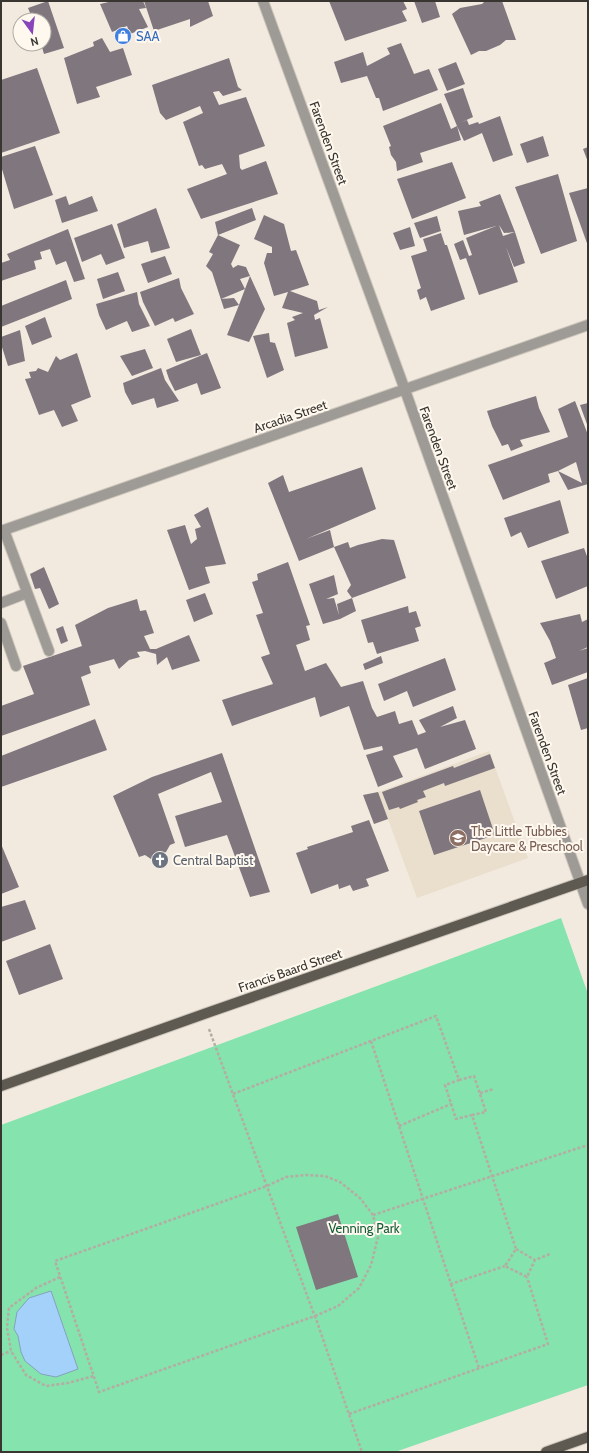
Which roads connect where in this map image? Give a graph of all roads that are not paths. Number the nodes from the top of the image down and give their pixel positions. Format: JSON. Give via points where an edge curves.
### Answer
{"nodes":[{"id":1,"x":263,"y":1,"type":"edge"},
{"id":2,"x":588,"y":325,"type":"edge"},
{"id":3,"x":405,"y":390,"type":"junction"},
{"id":4,"x":2,"y":530,"type":"edge"},
{"id":5,"x":27,"y":593,"type":"junction"},
{"id":6,"x":1,"y":603,"type":"edge"},
{"id":7,"x":1,"y":624,"type":"edge"},
{"id":8,"x":49,"y":651,"type":"dead end"},
{"id":9,"x":16,"y":666,"type":"dead end"},
{"id":10,"x":584,"y":882,"type":"edge"},
{"id":11,"x":588,"y":904,"type":"edge"},
{"id":12,"x":1,"y":1086,"type":"edge"},
{"id":13,"x":588,"y":1437,"type":"edge"},
{"id":14,"x":546,"y":1452,"type":"edge"}],
"edges":[{"from":1,"to":3,"type":"street","name":"Farenden Street"},
{"from":2,"to":3,"type":"street","name":"Arcadia Street"},
{"from":3,"to":4,"type":"street","name":"Arcadia Street"},
{"from":3,"to":10,"type":"street","name":"Farenden Street"},
{"from":4,"to":5,"type":"street"},
{"from":5,"to":6,"type":"street"},
{"from":5,"to":8,"type":"street"},
{"from":7,"to":9,"type":"street"},
{"from":10,"to":11,"type":"street","name":"Farenden Street"},
{"from":10,"to":12,"type":"main road","name":"Francis Baard Street"},
{"from":13,"to":14,"type":"main road"}]}
